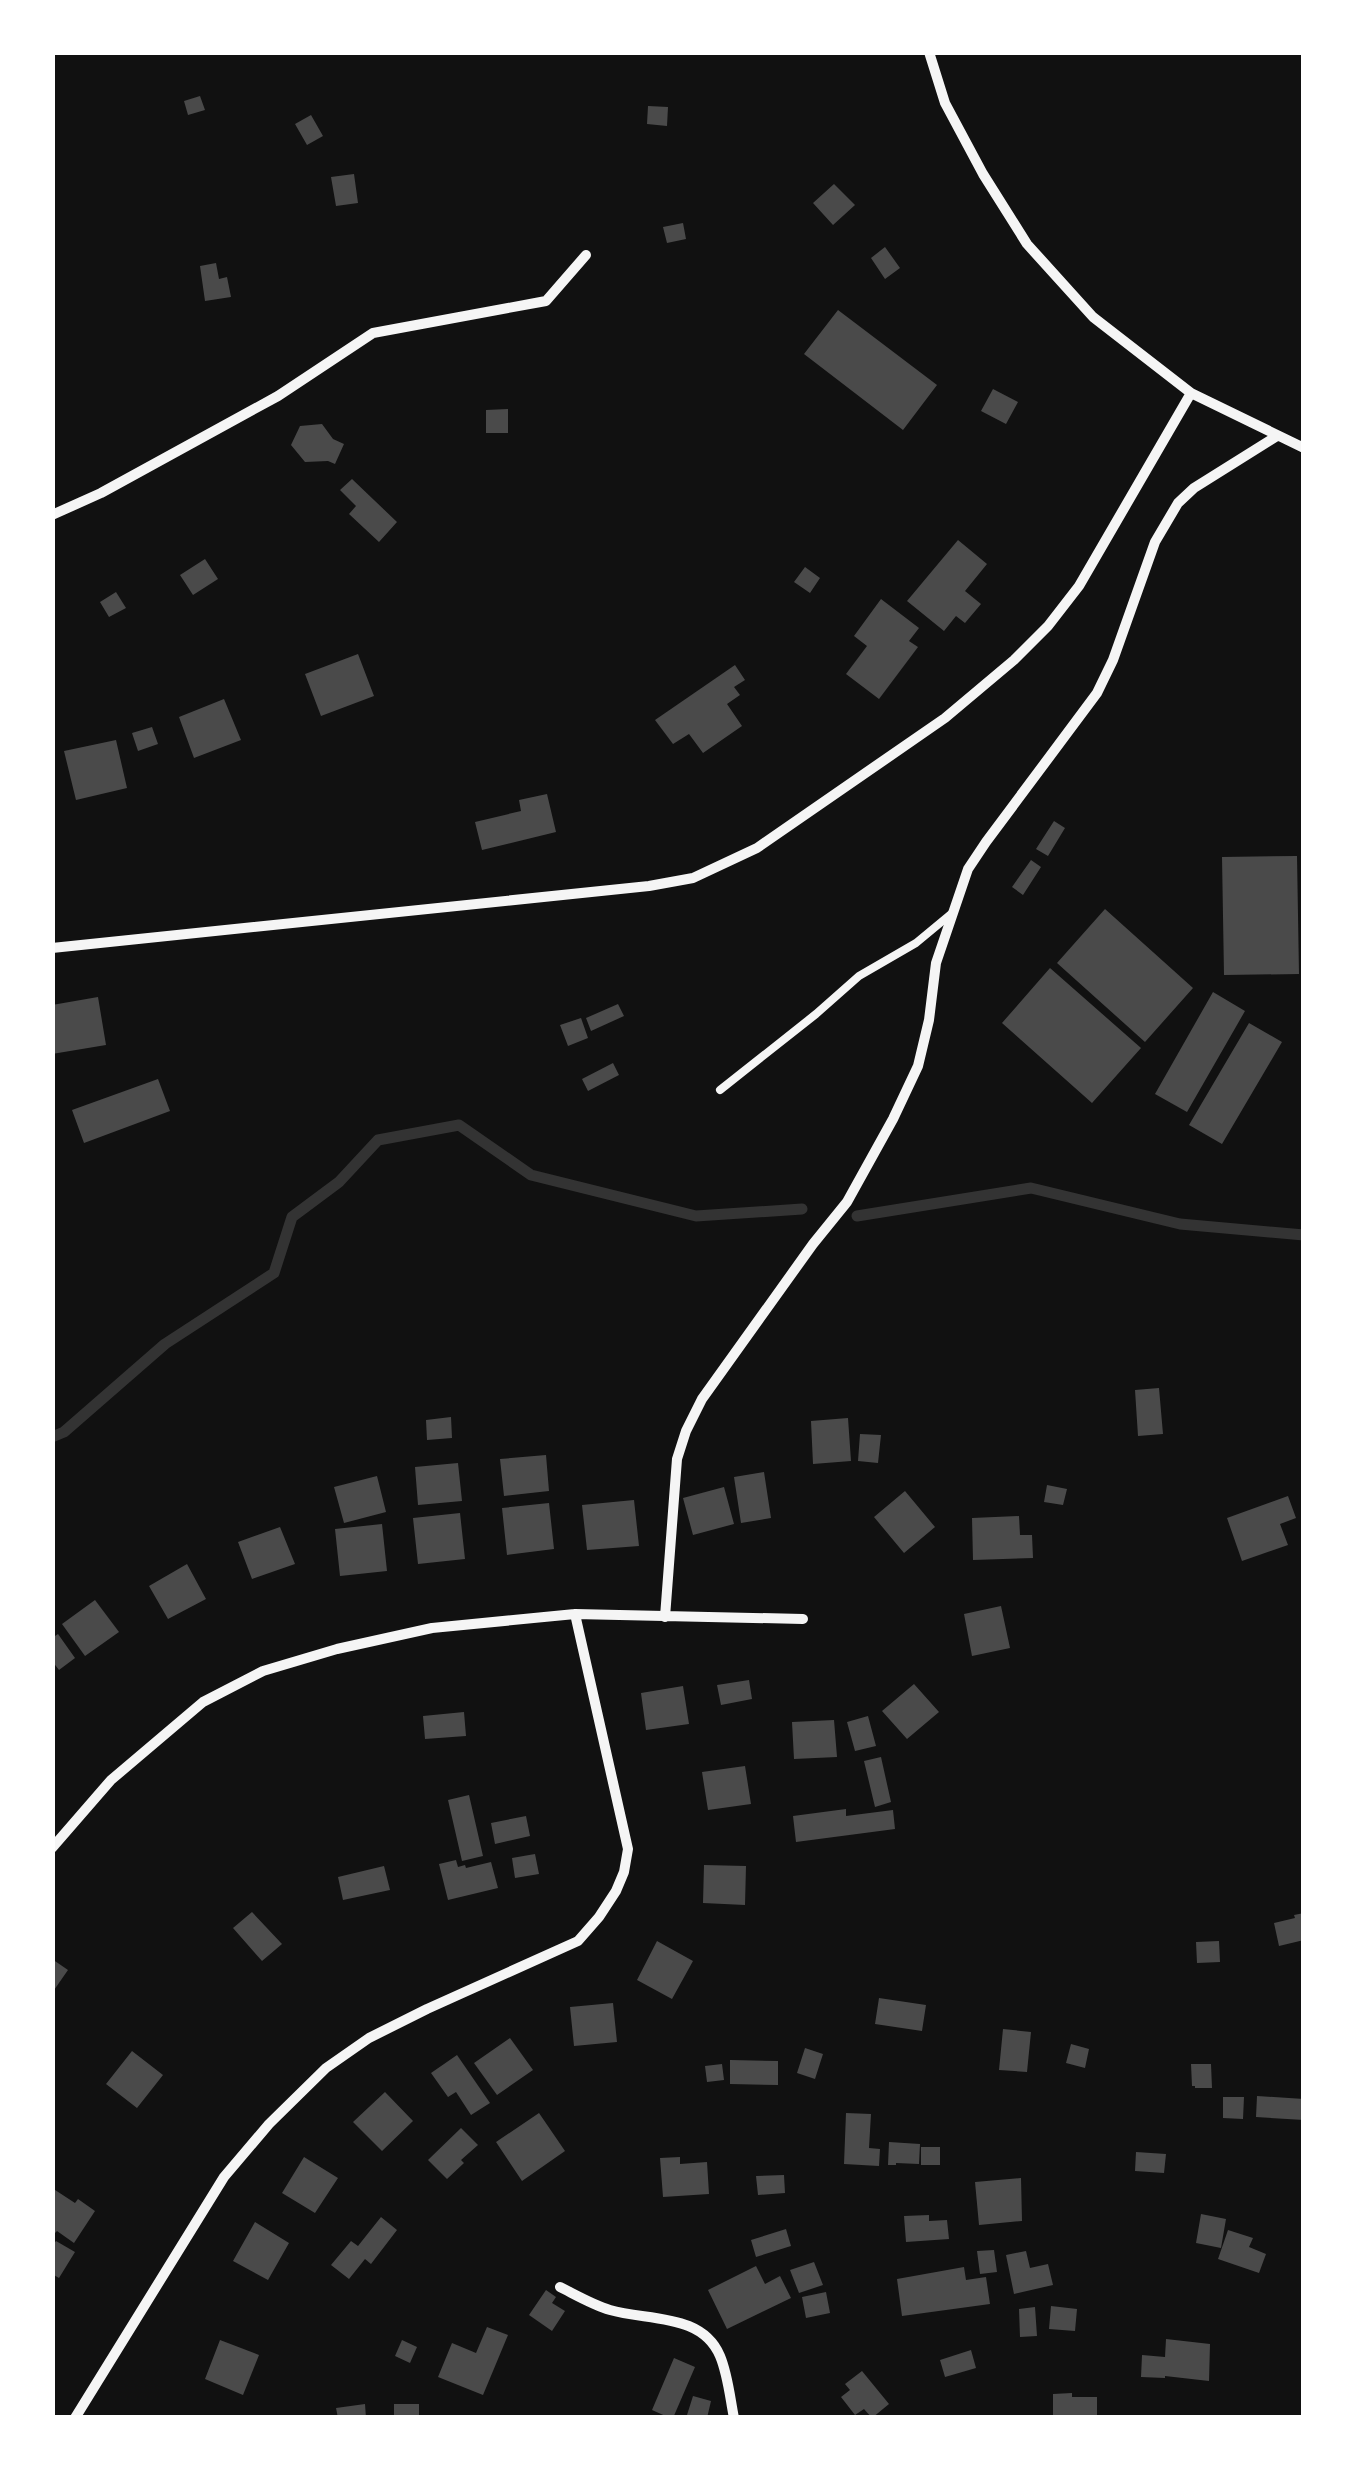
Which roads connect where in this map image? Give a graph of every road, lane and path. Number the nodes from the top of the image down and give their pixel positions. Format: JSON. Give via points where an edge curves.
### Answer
{"nodes":[{"id":1,"x":929,"y":52,"type":"edge"},
{"id":2,"x":586,"y":254,"type":"dead end"},
{"id":3,"x":1190,"y":393,"type":"junction"},
{"id":4,"x":1277,"y":436,"type":"junction"},
{"id":5,"x":1304,"y":448,"type":"edge"},
{"id":6,"x":52,"y":515,"type":"edge"},
{"id":7,"x":952,"y":914,"type":"junction"},
{"id":8,"x":52,"y":948,"type":"edge"},
{"id":9,"x":720,"y":1090,"type":"dead end"},
{"id":10,"x":575,"y":1614,"type":"junction"},
{"id":11,"x":666,"y":1617,"type":"junction"},
{"id":12,"x":803,"y":1620,"type":"dead end"},
{"id":13,"x":52,"y":1848,"type":"edge"},
{"id":14,"x":560,"y":2287,"type":"dead end"},
{"id":15,"x":76,"y":2418,"type":"edge"},
{"id":16,"x":734,"y":2418,"type":"edge"}],
"edges":[{"from":1,"to":3,"type":"street","via":[[945,103],[1027,244],[1093,317]]},
{"from":2,"to":6,"type":"street","via":[[546,301],[373,333],[278,396]]},
{"from":3,"to":4,"type":"street"},
{"from":3,"to":8,"type":"street","via":[[1078,586],[1026,649],[945,718],[722,866],[649,886]]},
{"from":4,"to":5,"type":"street"},
{"from":4,"to":7,"type":"street","via":[[1178,503],[1155,542],[1097,693],[968,869]]},
{"from":7,"to":9,"type":"lane","via":[[859,976]]},
{"from":7,"to":11,"type":"street","via":[[918,1066],[893,1119],[847,1202],[702,1399],[686,1431],[677,1459]]},
{"from":10,"to":11,"type":"street"},
{"from":10,"to":13,"type":"street","via":[[432,1628],[263,1670],[203,1702],[112,1780]]},
{"from":10,"to":15,"type":"street","via":[[628,1849],[616,1892],[578,1941],[368,2038],[326,2068],[224,2177]]},
{"from":11,"to":12,"type":"street"},
{"from":14,"to":16,"type":"street","via":[[604,2308],[704,2332],[720,2355]]}]}
